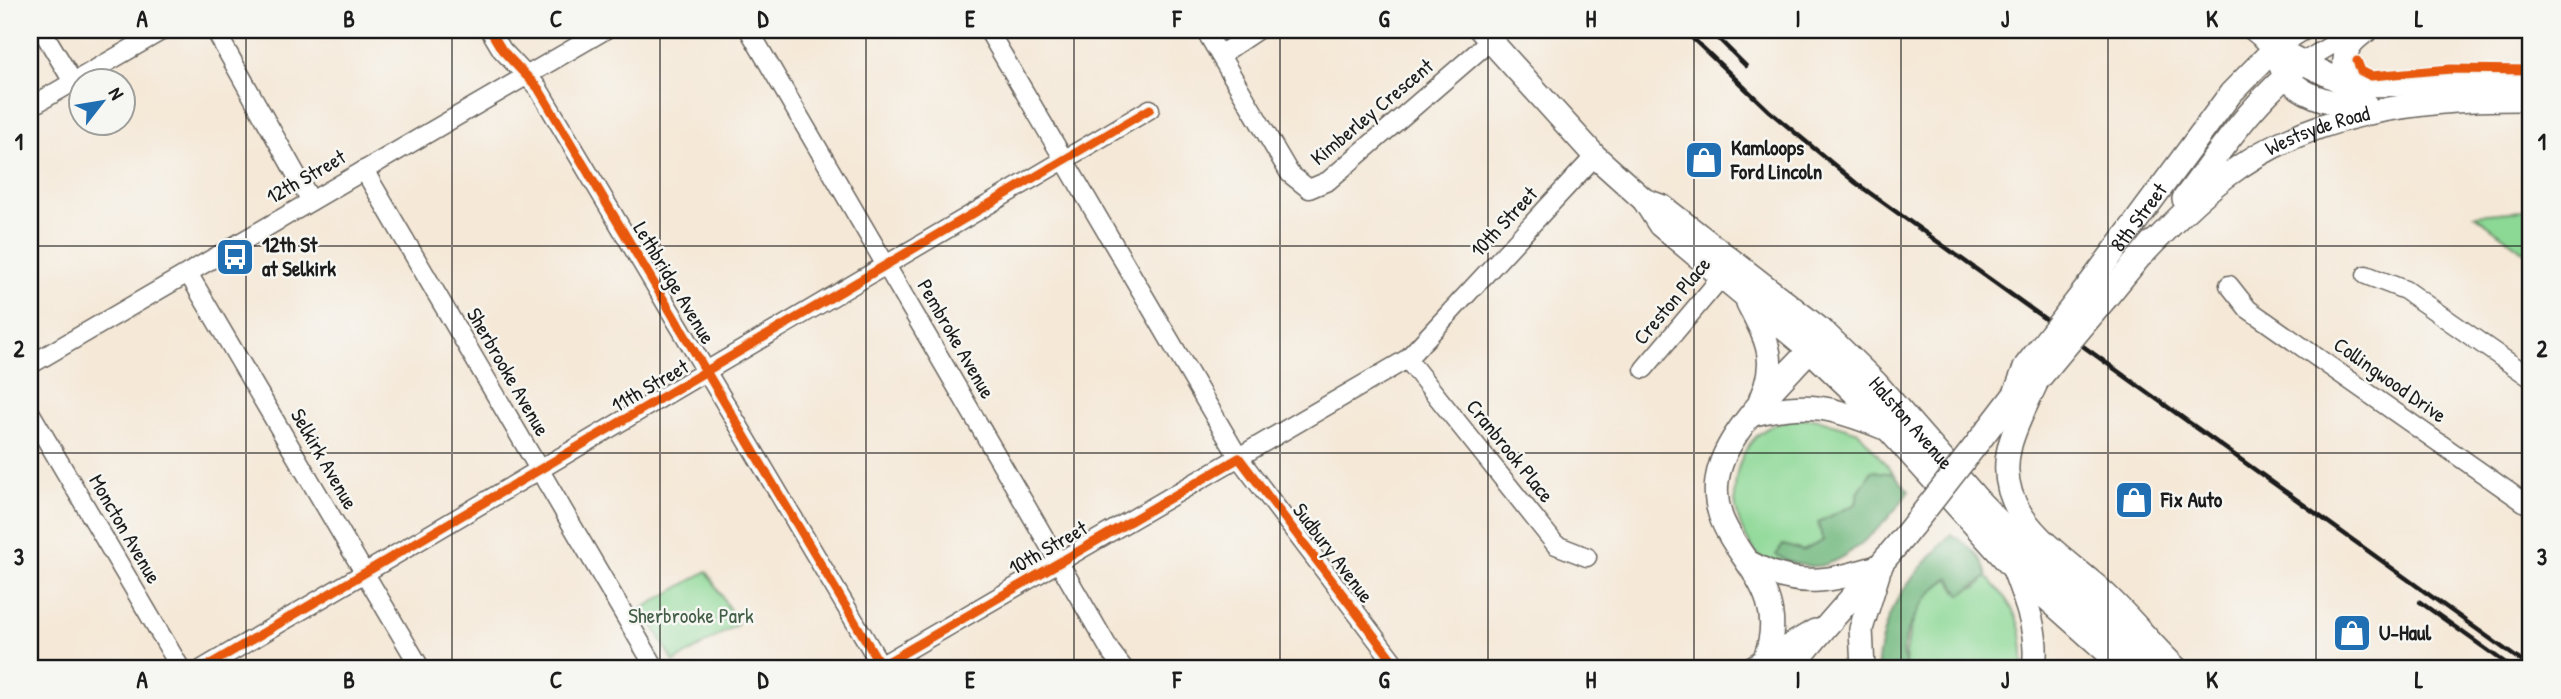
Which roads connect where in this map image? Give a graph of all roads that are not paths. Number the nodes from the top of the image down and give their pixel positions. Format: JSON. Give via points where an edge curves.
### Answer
{"nodes":[{"id":1,"x":42,"y":30,"type":"edge"},
{"id":2,"x":163,"y":30,"type":"edge"},
{"id":3,"x":215,"y":30,"type":"edge"},
{"id":4,"x":489,"y":30,"type":"edge"},
{"id":5,"x":605,"y":30,"type":"edge"},
{"id":6,"x":749,"y":30,"type":"edge"},
{"id":7,"x":988,"y":30,"type":"edge"},
{"id":8,"x":1205,"y":30,"type":"edge"},
{"id":9,"x":1257,"y":30,"type":"edge"},
{"id":10,"x":2251,"y":30,"type":"edge"},
{"id":11,"x":2305,"y":30,"type":"edge"},
{"id":12,"x":2357,"y":30,"type":"edge"},
{"id":13,"x":2367,"y":30,"type":"edge"},
{"id":14,"x":1485,"y":36,"type":"edge"},
{"id":15,"x":2274,"y":49,"type":"junction"},
{"id":16,"x":1220,"y":55,"type":"junction"},
{"id":17,"x":2303,"y":62,"type":"junction"},
{"id":18,"x":101,"y":66,"type":"edge"},
{"id":19,"x":66,"y":70,"type":"edge"},
{"id":20,"x":526,"y":76,"type":"junction"},
{"id":21,"x":2285,"y":76,"type":"junction"},
{"id":22,"x":2531,"y":83,"type":"edge"},
{"id":23,"x":66,"y":86,"type":"edge"},
{"id":24,"x":2379,"y":86,"type":"junction"},
{"id":25,"x":2531,"y":99,"type":"edge"},
{"id":26,"x":2418,"y":103,"type":"junction"},
{"id":27,"x":30,"y":107,"type":"edge"},
{"id":28,"x":1150,"y":109,"type":"dead end"},
{"id":29,"x":1595,"y":156,"type":"junction"},
{"id":30,"x":1064,"y":160,"type":"junction"},
{"id":31,"x":364,"y":170,"type":"junction"},
{"id":32,"x":311,"y":201,"type":"junction"},
{"id":33,"x":2143,"y":254,"type":"junction"},
{"id":34,"x":888,"y":265,"type":"junction"},
{"id":35,"x":1728,"y":269,"type":"junction"},
{"id":36,"x":188,"y":273,"type":"junction"},
{"id":37,"x":2366,"y":275,"type":"dead end"},
{"id":38,"x":2229,"y":285,"type":"dead end"},
{"id":39,"x":2097,"y":291,"type":"junction"},
{"id":40,"x":1744,"y":295,"type":"junction"},
{"id":41,"x":1818,"y":342,"type":"junction"},
{"id":42,"x":1407,"y":359,"type":"junction"},
{"id":43,"x":30,"y":365,"type":"edge"},
{"id":44,"x":1644,"y":369,"type":"dead end"},
{"id":45,"x":707,"y":373,"type":"junction"},
{"id":46,"x":2031,"y":374,"type":"junction"},
{"id":47,"x":2531,"y":378,"type":"edge"},
{"id":48,"x":30,"y":412,"type":"edge"},
{"id":49,"x":1754,"y":414,"type":"junction"},
{"id":50,"x":1888,"y":430,"type":"junction"},
{"id":51,"x":1239,"y":458,"type":"junction"},
{"id":52,"x":540,"y":471,"type":"junction"},
{"id":53,"x":2531,"y":505,"type":"edge"},
{"id":54,"x":1587,"y":557,"type":"dead end"},
{"id":55,"x":1059,"y":563,"type":"junction"},
{"id":56,"x":1749,"y":563,"type":"junction"},
{"id":57,"x":1881,"y":566,"type":"junction"},
{"id":58,"x":2014,"y":569,"type":"junction"},
{"id":59,"x":365,"y":574,"type":"junction"},
{"id":60,"x":1824,"y":626,"type":"junction"},
{"id":61,"x":1758,"y":664,"type":"edge"},
{"id":62,"x":2143,"y":667,"type":"edge"},
{"id":63,"x":880,"y":668,"type":"edge"},
{"id":64,"x":181,"y":669,"type":"edge"},
{"id":65,"x":202,"y":669,"type":"edge"},
{"id":66,"x":421,"y":669,"type":"edge"},
{"id":67,"x":656,"y":669,"type":"edge"},
{"id":68,"x":1124,"y":669,"type":"edge"},
{"id":69,"x":1399,"y":669,"type":"edge"},
{"id":70,"x":1791,"y":669,"type":"edge"},
{"id":71,"x":1863,"y":669,"type":"edge"},
{"id":72,"x":2034,"y":669,"type":"edge"},
{"id":73,"x":2176,"y":669,"type":"edge"}],
"edges":[{"from":1,"to":19,"type":"street"},
{"from":2,"to":18,"type":"street"},
{"from":3,"to":32,"type":"street"},
{"from":4,"to":20,"type":"street","name":"Lethbridge Avenue"},
{"from":5,"to":20,"type":"street","name":"12th Street"},
{"from":6,"to":34,"type":"street","name":"Pembroke Avenue"},
{"from":7,"to":30,"type":"street","name":"Sudbury Avenue"},
{"from":8,"to":16,"type":"street","name":"Kimberley Crescent"},
{"from":9,"to":16,"type":"street"},
{"from":10,"to":15,"type":"street"},
{"from":11,"to":15,"type":"street"},
{"from":12,"to":17,"type":"street"},
{"from":13,"to":24,"type":"main road","via":[[2348,48],[2345,68],[2358,79]]},
{"from":14,"to":16,"type":"street","name":"Kimberley Crescent","via":[[1328,181],[1309,189],[1290,174]]},
{"from":14,"to":29,"type":"main road","name":"Halston Avenue"},
{"from":15,"to":17,"type":"main road","name":"Westsyde Road"},
{"from":15,"to":21,"type":"main road"},
{"from":15,"to":39,"type":"main road","name":"8th Street","via":[[2231,93]]},
{"from":17,"to":21,"type":"main road","name":"8th Street"},
{"from":17,"to":24,"type":"main road","name":"Westsyde Road","via":[[2348,85]]},
{"from":20,"to":31,"type":"street","name":"12th Street"},
{"from":20,"to":45,"type":"street","name":"Lethbridge Avenue","via":[[538,88]]},
{"from":21,"to":26,"type":"main road","via":[[2321,100],[2343,106]]},
{"from":21,"to":33,"type":"main road","name":"8th Street","via":[[2250,112]]},
{"from":22,"to":24,"type":"main road","name":"Westsyde Road"},
{"from":23,"to":27,"type":"street"},
{"from":25,"to":26,"type":"main road","name":"Westsyde Road"},
{"from":26,"to":33,"type":"main road","name":"Westsyde Road","via":[[2337,120],[2260,155],[2194,201]]},
{"from":28,"to":30,"type":"street","name":"11th Street"},
{"from":29,"to":35,"type":"main road","name":"Halston Avenue","via":[[1644,200],[1660,226]]},
{"from":29,"to":42,"type":"street","name":"10th Street"},
{"from":30,"to":34,"type":"street","name":"11th Street"},
{"from":30,"to":51,"type":"street","name":"Sudbury Avenue"},
{"from":31,"to":32,"type":"street","name":"12th Street"},
{"from":31,"to":52,"type":"street","name":"Sherbrooke Avenue"},
{"from":32,"to":36,"type":"street","name":"12th Street"},
{"from":33,"to":39,"type":"main road","name":"8th Street"},
{"from":34,"to":45,"type":"street","name":"11th Street"},
{"from":34,"to":55,"type":"street","name":"Pembroke Avenue"},
{"from":35,"to":40,"type":"main road","name":"Halston Avenue"},
{"from":35,"to":41,"type":"main road","name":"Halston Avenue"},
{"from":35,"to":44,"type":"street","name":"Creston Place"},
{"from":36,"to":43,"type":"street","name":"12th Street"},
{"from":36,"to":59,"type":"street","name":"Selkirk Avenue"},
{"from":37,"to":47,"type":"street","via":[[2405,290]]},
{"from":38,"to":53,"type":"street","name":"Collingwood Drive","via":[[2248,309]]},
{"from":39,"to":46,"type":"main road","name":"8th Street","bridge":true},
{"from":40,"to":41,"type":"main road","name":"Halston Avenue"},
{"from":40,"to":49,"type":"main road","via":[[1772,361]]},
{"from":41,"to":49,"type":"main road"},
{"from":41,"to":50,"type":"main road","name":"Halston Avenue"},
{"from":41,"to":62,"type":"main road","name":"Halston Avenue","via":[[1876,383],[1979,501]]},
{"from":42,"to":51,"type":"street","name":"10th Street"},
{"from":42,"to":54,"type":"street","name":"Cranbrook Place","via":[[1556,545]]},
{"from":45,"to":52,"type":"street","name":"11th Street"},
{"from":45,"to":63,"type":"street","name":"Lethbridge Avenue"},
{"from":46,"to":57,"type":"main road","name":"8th Street","bridge":true},
{"from":46,"to":73,"type":"main road","via":[[2006,468],[2009,493],[2022,521],[2110,599]]},
{"from":48,"to":64,"type":"street","name":"Moncton Avenue"},
{"from":49,"to":50,"type":"main road","via":[[1812,405],[1838,409]]},
{"from":49,"to":56,"type":"main road","via":[[1733,439],[1720,465],[1716,489],[1720,517],[1732,543]]},
{"from":50,"to":58,"type":"main road","name":"Halston Avenue"},
{"from":51,"to":55,"type":"street","name":"10th Street"},
{"from":51,"to":69,"type":"street","name":"Sudbury Avenue"},
{"from":52,"to":59,"type":"street","name":"11th Street"},
{"from":52,"to":67,"type":"street","name":"Sherbrooke Avenue"},
{"from":55,"to":63,"type":"street","name":"10th Street"},
{"from":55,"to":68,"type":"street","name":"Pembroke Avenue"},
{"from":56,"to":57,"type":"main road","via":[[1785,579],[1806,582]]},
{"from":56,"to":61,"type":"main road","via":[[1774,617],[1771,643]]},
{"from":57,"to":60,"type":"main road","name":"8th Street"},
{"from":57,"to":71,"type":"main road","via":[[1861,629]]},
{"from":58,"to":62,"type":"main road","name":"Halston Avenue"},
{"from":58,"to":72,"type":"main road","via":[[2034,622]]},
{"from":59,"to":65,"type":"street","name":"11th Street"},
{"from":59,"to":66,"type":"street","name":"Selkirk Avenue"},
{"from":60,"to":61,"type":"main road","name":"8th Street"},
{"from":60,"to":70,"type":"main road","name":"8th Street"}]}
